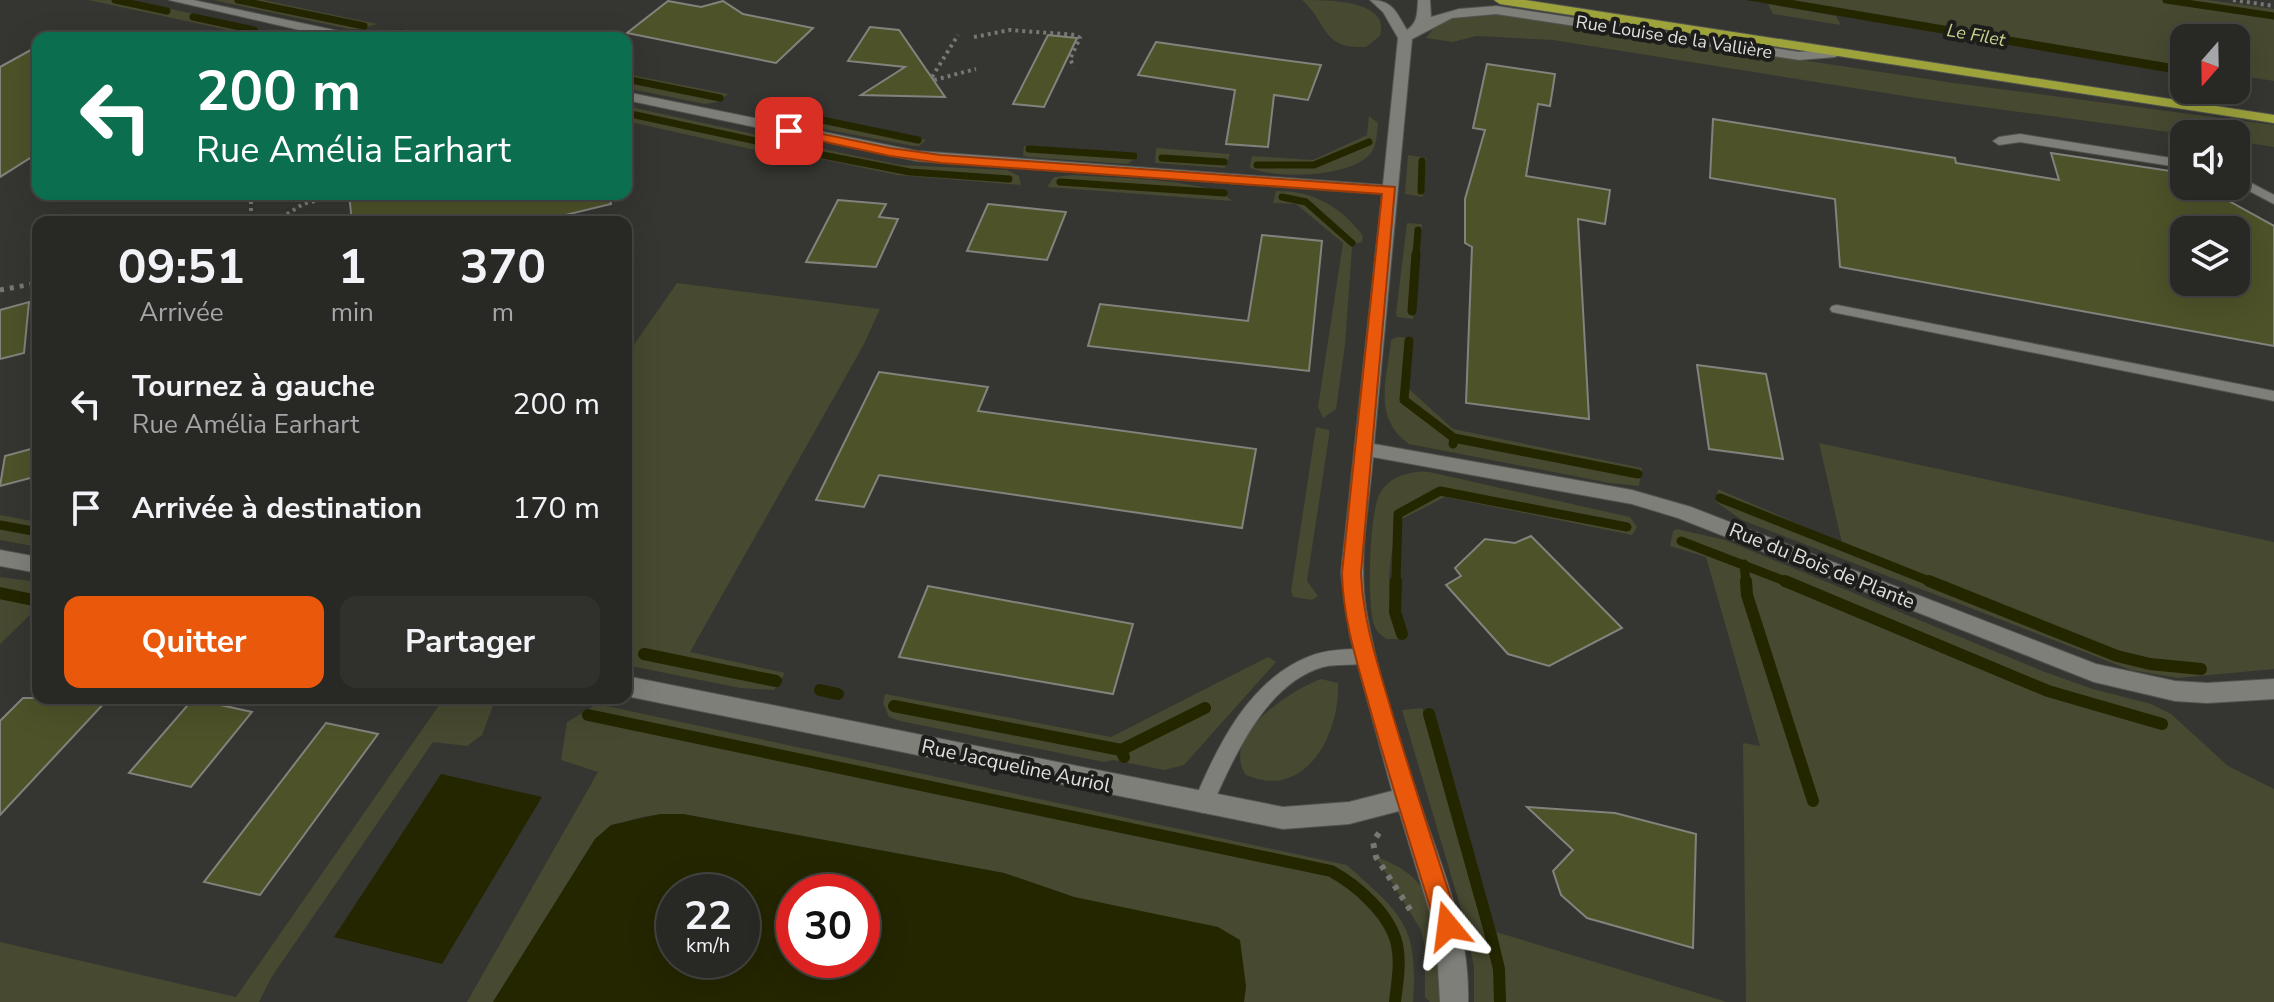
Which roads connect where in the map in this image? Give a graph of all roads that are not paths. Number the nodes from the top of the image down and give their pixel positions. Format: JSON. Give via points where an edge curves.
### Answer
{"nodes":[{"id":1,"x":175,"y":0,"type":"edge"},
{"id":2,"x":1376,"y":0,"type":"edge"},
{"id":3,"x":1424,"y":0,"type":"edge"},
{"id":4,"x":1500,"y":0,"type":"edge"},
{"id":5,"x":1391,"y":5,"type":"edge"},
{"id":6,"x":1421,"y":25,"type":"junction"},
{"id":7,"x":325,"y":32,"type":"edge"},
{"id":8,"x":1405,"y":38,"type":"junction"},
{"id":9,"x":1835,"y":53,"type":"junction"},
{"id":10,"x":632,"y":97,"type":"edge"},
{"id":11,"x":2274,"y":119,"type":"edge"},
{"id":12,"x":1999,"y":141,"type":"dead end"},
{"id":13,"x":2170,"y":162,"type":"edge"},
{"id":14,"x":2250,"y":187,"type":"edge"},
{"id":15,"x":1390,"y":190,"type":"junction"},
{"id":16,"x":2274,"y":200,"type":"edge"},
{"id":17,"x":1837,"y":309,"type":"dead end"},
{"id":18,"x":2274,"y":396,"type":"edge"},
{"id":19,"x":1365,"y":449,"type":"junction"},
{"id":20,"x":0,"y":558,"type":"edge"},
{"id":21,"x":32,"y":564,"type":"edge"},
{"id":22,"x":1366,"y":656,"type":"junction"},
{"id":23,"x":632,"y":687,"type":"edge"},
{"id":24,"x":2274,"y":689,"type":"edge"},
{"id":25,"x":1406,"y":798,"type":"junction"},
{"id":26,"x":1203,"y":804,"type":"junction"},
{"id":27,"x":1454,"y":1002,"type":"edge"}],
"edges":[{"from":1,"to":7,"type":"street"},
{"from":2,"to":5,"type":"street"},
{"from":3,"to":6,"type":"street"},
{"from":4,"to":9,"type":"main road"},
{"from":5,"to":8,"type":"street"},
{"from":6,"to":8,"type":"street","name":"Rue Louise de la Vallière"},
{"from":6,"to":9,"type":"street","name":"Rue Louise de la Vallière","via":[[1461,11],[1496,10],[1799,56]]},
{"from":8,"to":15,"type":"street"},
{"from":9,"to":11,"type":"main road"},
{"from":10,"to":15,"type":"street","via":[[917,156]]},
{"from":12,"to":13,"type":"lane","via":[[2020,138]]},
{"from":14,"to":16,"type":"lane"},
{"from":15,"to":19,"type":"street"},
{"from":17,"to":18,"type":"lane"},
{"from":19,"to":22,"type":"street","via":[[1352,573],[1354,609]]},
{"from":19,"to":24,"type":"street","name":"Rue du Bois de Plante","via":[[1632,497],[1684,512],[2094,673],[2175,691]]},
{"from":20,"to":21,"type":"street"},
{"from":22,"to":25,"type":"street"},
{"from":22,"to":26,"type":"lane","via":[[1312,663],[1279,684],[1237,735]]},
{"from":23,"to":26,"type":"street","name":"Rue Jacqueline Auriol"},
{"from":25,"to":26,"type":"street","name":"Rue Jacqueline Auriol","via":[[1305,818]]},
{"from":25,"to":27,"type":"street","via":[[1448,926]]}]}
